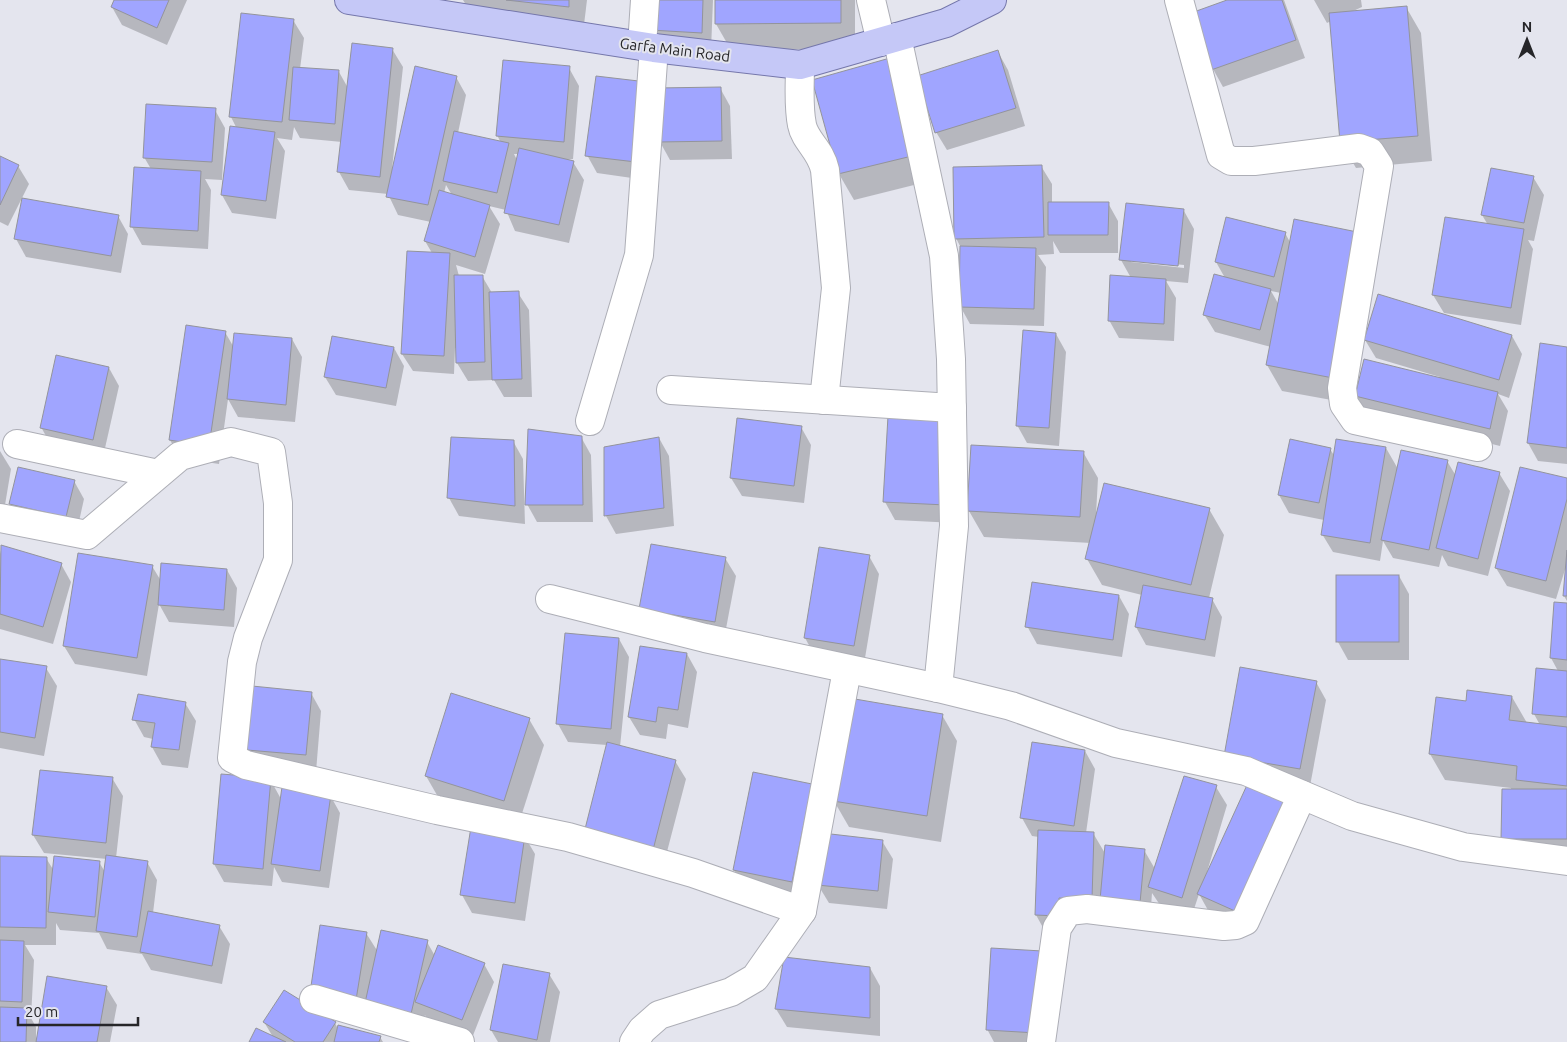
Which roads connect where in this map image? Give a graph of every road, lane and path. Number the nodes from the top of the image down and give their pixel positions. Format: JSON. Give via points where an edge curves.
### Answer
{"nodes":[{"id":1,"x":350,"y":0,"type":"edge"},
{"id":2,"x":645,"y":0,"type":"edge"},
{"id":3,"x":871,"y":0,"type":"edge"},
{"id":4,"x":992,"y":0,"type":"edge"},
{"id":5,"x":1179,"y":0,"type":"edge"},
{"id":6,"x":889,"y":39,"type":"junction"},
{"id":7,"x":648,"y":48,"type":"junction"},
{"id":8,"x":800,"y":65,"type":"junction"},
{"id":9,"x":671,"y":390,"type":"dead end"},
{"id":10,"x":824,"y":400,"type":"junction"},
{"id":11,"x":952,"y":408,"type":"junction"},
{"id":12,"x":590,"y":421,"type":"dead end"},
{"id":13,"x":17,"y":444,"type":"dead end"},
{"id":14,"x":1478,"y":447,"type":"dead end"},
{"id":15,"x":158,"y":474,"type":"junction"},
{"id":16,"x":0,"y":518,"type":"edge"},
{"id":17,"x":550,"y":599,"type":"dead end"},
{"id":18,"x":847,"y":670,"type":"junction"},
{"id":19,"x":938,"y":688,"type":"junction"},
{"id":20,"x":1302,"y":795,"type":"junction"},
{"id":21,"x":1567,"y":861,"type":"edge"},
{"id":22,"x":802,"y":911,"type":"junction"},
{"id":23,"x":314,"y":999,"type":"dead end"},
{"id":24,"x":460,"y":1042,"type":"edge"},
{"id":25,"x":634,"y":1042,"type":"edge"},
{"id":26,"x":1041,"y":1042,"type":"edge"}],
"edges":[{"from":1,"to":7,"type":"main road","name":"Garfa Main Road"},
{"from":2,"to":7,"type":"street"},
{"from":3,"to":6,"type":"street"},
{"from":4,"to":6,"type":"main road","name":"Garfa Main Road","via":[[946,22]]},
{"from":5,"to":14,"type":"street","via":[[1221,155],[1231,161],[1254,161],[1359,148],[1370,152],[1379,166],[1342,388],[1344,404],[1356,420]]},
{"from":6,"to":8,"type":"main road","name":"Garfa Main Road"},
{"from":6,"to":11,"type":"street","via":[[944,256]]},
{"from":7,"to":8,"type":"main road","name":"Garfa Main Road"},
{"from":7,"to":12,"type":"street","via":[[639,255]]},
{"from":8,"to":10,"type":"street","via":[[802,124],[822,156],[825,170],[836,288]]},
{"from":9,"to":10,"type":"street"},
{"from":10,"to":11,"type":"street"},
{"from":11,"to":19,"type":"street","via":[[954,526]]},
{"from":13,"to":15,"type":"street"},
{"from":15,"to":16,"type":"street","via":[[87,535]]},
{"from":15,"to":22,"type":"street","via":[[180,456],[231,442],[271,452],[278,504],[278,560],[242,662],[232,758],[246,765],[437,810],[568,837],[694,873]]},
{"from":17,"to":18,"type":"street"},
{"from":18,"to":19,"type":"street"},
{"from":18,"to":22,"type":"street"},
{"from":19,"to":20,"type":"street","via":[[1011,706],[1116,743],[1246,771]]},
{"from":20,"to":21,"type":"street","via":[[1352,816],[1463,847]]},
{"from":20,"to":26,"type":"street","via":[[1245,920],[1236,925],[1087,908],[1068,911],[1057,928]]},
{"from":22,"to":25,"type":"street","via":[[755,978],[731,992],[660,1015],[642,1030]]},
{"from":23,"to":24,"type":"street"}]}
